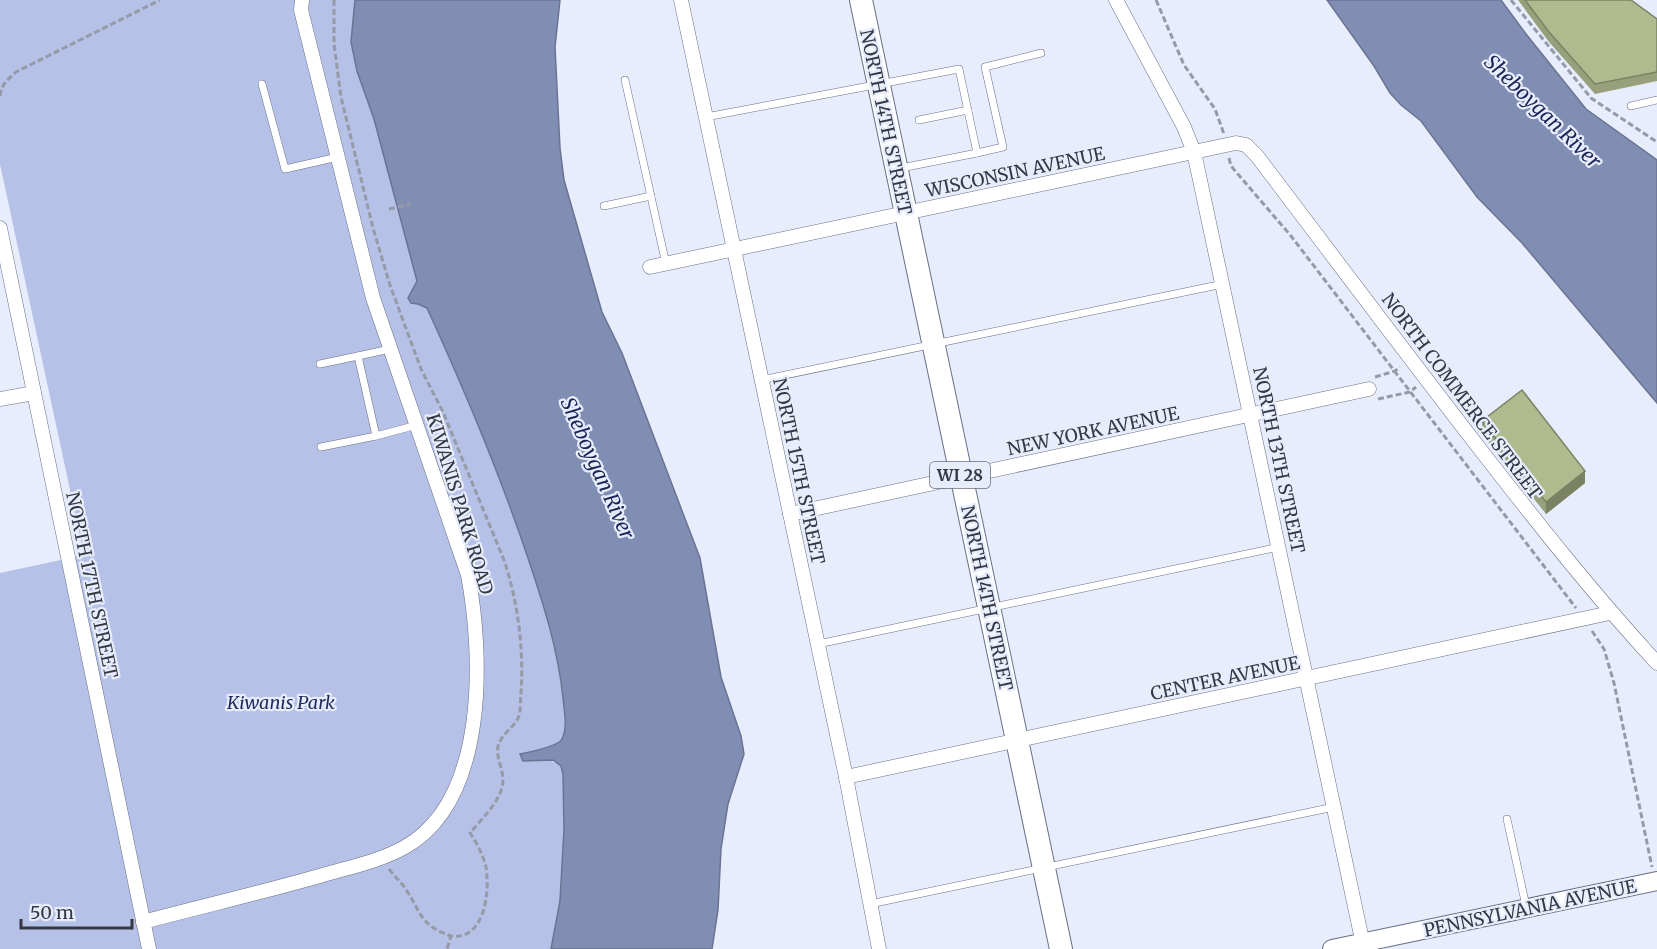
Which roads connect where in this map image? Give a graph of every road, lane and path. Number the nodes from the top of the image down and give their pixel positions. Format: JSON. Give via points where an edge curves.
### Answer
{"nodes":[{"id":1,"x":160,"y":0,"type":"edge"},
{"id":2,"x":302,"y":0,"type":"edge"},
{"id":3,"x":681,"y":0,"type":"edge"},
{"id":4,"x":861,"y":0,"type":"edge"},
{"id":5,"x":1116,"y":0,"type":"edge"},
{"id":6,"x":1156,"y":0,"type":"edge"},
{"id":7,"x":1512,"y":0,"type":"edge"},
{"id":8,"x":1041,"y":53,"type":"dead end"},
{"id":9,"x":625,"y":80,"type":"dead end"},
{"id":10,"x":262,"y":84,"type":"dead end"},
{"id":11,"x":879,"y":84,"type":"junction"},
{"id":12,"x":0,"y":96,"type":"edge"},
{"id":13,"x":1657,"y":100,"type":"edge"},
{"id":14,"x":1631,"y":106,"type":"dead end"},
{"id":15,"x":968,"y":110,"type":"junction"},
{"id":16,"x":706,"y":117,"type":"junction"},
{"id":17,"x":919,"y":120,"type":"dead end"},
{"id":18,"x":1657,"y":142,"type":"edge"},
{"id":19,"x":1226,"y":145,"type":"junction"},
{"id":20,"x":1246,"y":145,"type":"joint"},
{"id":21,"x":1194,"y":152,"type":"junction"},
{"id":22,"x":977,"y":153,"type":"junction"},
{"id":23,"x":338,"y":158,"type":"junction"},
{"id":24,"x":896,"y":169,"type":"junction"},
{"id":25,"x":651,"y":196,"type":"junction"},
{"id":26,"x":411,"y":204,"type":"dead end"},
{"id":27,"x":604,"y":206,"type":"dead end"},
{"id":28,"x":389,"y":209,"type":"dead end"},
{"id":29,"x":905,"y":214,"type":"junction"},
{"id":30,"x":0,"y":228,"type":"edge"},
{"id":31,"x":734,"y":249,"type":"junction"},
{"id":32,"x":3,"y":261,"type":"edge"},
{"id":33,"x":666,"y":264,"type":"junction"},
{"id":34,"x":650,"y":267,"type":"dead end"},
{"id":35,"x":1223,"y":284,"type":"junction"},
{"id":36,"x":932,"y":345,"type":"junction"},
{"id":37,"x":390,"y":349,"type":"junction"},
{"id":38,"x":358,"y":356,"type":"junction"},
{"id":39,"x":1411,"y":359,"type":"junction"},
{"id":40,"x":320,"y":364,"type":"dead end"},
{"id":41,"x":1395,"y":371,"type":"junction"},
{"id":42,"x":1425,"y":379,"type":"junction"},
{"id":43,"x":761,"y":380,"type":"junction"},
{"id":44,"x":1369,"y":388,"type":"junction"},
{"id":45,"x":1410,"y":392,"type":"junction"},
{"id":46,"x":34,"y":393,"type":"junction"},
{"id":47,"x":0,"y":399,"type":"edge"},
{"id":48,"x":1251,"y":415,"type":"junction"},
{"id":49,"x":417,"y":425,"type":"junction"},
{"id":50,"x":376,"y":436,"type":"junction"},
{"id":51,"x":321,"y":447,"type":"dead end"},
{"id":52,"x":961,"y":477,"type":"junction"},
{"id":53,"x":790,"y":514,"type":"junction"},
{"id":54,"x":1279,"y":547,"type":"junction"},
{"id":55,"x":989,"y":608,"type":"junction"},
{"id":56,"x":1610,"y":613,"type":"junction"},
{"id":57,"x":1584,"y":619,"type":"junction"},
{"id":58,"x":818,"y":644,"type":"junction"},
{"id":59,"x":1657,"y":663,"type":"edge"},
{"id":60,"x":1307,"y":678,"type":"junction"},
{"id":61,"x":1018,"y":741,"type":"junction"},
{"id":62,"x":846,"y":777,"type":"junction"},
{"id":63,"x":1334,"y":807,"type":"junction"},
{"id":64,"x":1507,"y":819,"type":"dead end"},
{"id":65,"x":382,"y":858,"type":"junction"},
{"id":66,"x":1044,"y":867,"type":"junction"},
{"id":67,"x":1656,"y":881,"type":"edge"},
{"id":68,"x":870,"y":904,"type":"junction"},
{"id":69,"x":1526,"y":908,"type":"junction"},
{"id":70,"x":143,"y":922,"type":"junction"},
{"id":71,"x":451,"y":936,"type":"dead end"},
{"id":72,"x":1364,"y":946,"type":"edge"},
{"id":73,"x":148,"y":949,"type":"edge"},
{"id":74,"x":879,"y":949,"type":"edge"},
{"id":75,"x":1061,"y":949,"type":"edge"},
{"id":76,"x":1332,"y":949,"type":"edge"}],
"edges":[{"from":1,"to":12,"type":"path","via":[[16,72],[6,80]]},
{"from":2,"to":23,"type":"street","name":"KIWANIS PARK ROAD","via":[[301,10]]},
{"from":3,"to":16,"type":"street","name":"NORTH 15TH STREET"},
{"from":4,"to":11,"type":"main road","name":"NORTH 14TH STREET","number":"WI 28"},
{"from":5,"to":21,"type":"street","name":"NORTH 13TH STREET"},
{"from":6,"to":19,"type":"path","via":[[1184,65],[1218,114]]},
{"from":7,"to":18,"type":"path","via":[[1591,98]]},
{"from":8,"to":22,"type":"lane","via":[[985,67],[1003,147]]},
{"from":9,"to":25,"type":"lane"},
{"from":10,"to":23,"type":"lane","via":[[285,168]]},
{"from":11,"to":15,"type":"lane","via":[[959,69]]},
{"from":11,"to":16,"type":"lane"},
{"from":11,"to":24,"type":"main road","name":"NORTH 14TH STREET","number":"WI 28"},
{"from":13,"to":14,"type":"lane"},
{"from":15,"to":17,"type":"lane"},
{"from":15,"to":22,"type":"lane"},
{"from":16,"to":31,"type":"street","name":"NORTH 15TH STREET"},
{"from":19,"to":20,"type":"street","name":"WISCONSIN AVENUE"},
{"from":19,"to":21,"type":"street","name":"WISCONSIN AVENUE"},
{"from":19,"to":41,"type":"path","via":[[1231,165]]},
{"from":20,"to":39,"type":"street","name":"NORTH COMMERCE STREET"},
{"from":21,"to":29,"type":"street","name":"WISCONSIN AVENUE"},
{"from":21,"to":35,"type":"street","name":"NORTH 13TH STREET"},
{"from":22,"to":24,"type":"lane"},
{"from":23,"to":37,"type":"street","name":"KIWANIS PARK ROAD","via":[[373,298]]},
{"from":24,"to":29,"type":"main road","name":"NORTH 14TH STREET","number":"WI 28"},
{"from":25,"to":27,"type":"lane"},
{"from":25,"to":33,"type":"lane"},
{"from":26,"to":28,"type":"path"},
{"from":29,"to":31,"type":"street","name":"WISCONSIN AVENUE"},
{"from":29,"to":36,"type":"main road","name":"NORTH 14TH STREET","number":"WI 28"},
{"from":30,"to":32,"type":"street","name":"NORTH 17TH STREET"},
{"from":31,"to":33,"type":"street","name":"WISCONSIN AVENUE"},
{"from":31,"to":43,"type":"street","name":"NORTH 15TH STREET"},
{"from":32,"to":46,"type":"street","name":"NORTH 17TH STREET"},
{"from":33,"to":34,"type":"street","name":"WISCONSIN AVENUE"},
{"from":35,"to":36,"type":"lane"},
{"from":35,"to":48,"type":"street","name":"NORTH 13TH STREET"},
{"from":36,"to":43,"type":"lane"},
{"from":36,"to":52,"type":"main road","name":"NORTH 14TH STREET","number":"WI 28"},
{"from":37,"to":38,"type":"lane"},
{"from":37,"to":49,"type":"street","name":"KIWANIS PARK ROAD"},
{"from":38,"to":40,"type":"lane"},
{"from":38,"to":50,"type":"lane"},
{"from":39,"to":41,"type":"path"},
{"from":39,"to":42,"type":"street","name":"NORTH COMMERCE STREET"},
{"from":41,"to":44,"type":"path","via":[[1365,379]]},
{"from":41,"to":45,"type":"path"},
{"from":42,"to":45,"type":"path"},
{"from":42,"to":56,"type":"street","name":"NORTH COMMERCE STREET"},
{"from":43,"to":53,"type":"street","name":"NORTH 15TH STREET"},
{"from":44,"to":45,"type":"path","via":[[1375,400]]},
{"from":44,"to":48,"type":"street","name":"NEW YORK AVENUE"},
{"from":45,"to":57,"type":"path"},
{"from":46,"to":47,"type":"street"},
{"from":46,"to":70,"type":"street","name":"NORTH 17TH STREET"},
{"from":48,"to":52,"type":"street","name":"NEW YORK AVENUE"},
{"from":48,"to":54,"type":"street","name":"NORTH 13TH STREET"},
{"from":49,"to":50,"type":"lane"},
{"from":49,"to":65,"type":"street","name":"KIWANIS PARK ROAD","via":[[468,575],[477,635],[475,704],[462,775],[450,799],[420,837]]},
{"from":50,"to":51,"type":"lane"},
{"from":52,"to":53,"type":"street","name":"NEW YORK AVENUE"},
{"from":52,"to":55,"type":"main road","name":"NORTH 14TH STREET","number":"WI 28"},
{"from":53,"to":58,"type":"street","name":"NORTH 15TH STREET"},
{"from":54,"to":55,"type":"lane"},
{"from":54,"to":60,"type":"street","name":"NORTH 13TH STREET"},
{"from":55,"to":58,"type":"lane"},
{"from":55,"to":61,"type":"main road","name":"NORTH 14TH STREET","number":"WI 28"},
{"from":56,"to":57,"type":"street","name":"CENTER AVENUE"},
{"from":56,"to":59,"type":"street","name":"NORTH COMMERCE STREET"},
{"from":57,"to":60,"type":"street","name":"CENTER AVENUE"},
{"from":57,"to":67,"type":"path","via":[[1604,649],[1614,683]]},
{"from":58,"to":62,"type":"street","name":"NORTH 15TH STREET"},
{"from":60,"to":61,"type":"street","name":"CENTER AVENUE"},
{"from":60,"to":63,"type":"street","name":"NORTH 13TH STREET"},
{"from":61,"to":62,"type":"street","name":"CENTER AVENUE"},
{"from":61,"to":66,"type":"main road","name":"NORTH 14TH STREET","number":"WI 28"},
{"from":62,"to":68,"type":"street","name":"NORTH 15TH STREET"},
{"from":63,"to":66,"type":"lane"},
{"from":63,"to":72,"type":"street","name":"NORTH 13TH STREET"},
{"from":64,"to":69,"type":"lane"},
{"from":65,"to":70,"type":"street","name":"KIWANIS PARK ROAD"},
{"from":65,"to":71,"type":"path","via":[[426,923]]},
{"from":66,"to":68,"type":"lane"},
{"from":66,"to":75,"type":"main road","name":"NORTH 14TH STREET","number":"WI 28"},
{"from":67,"to":69,"type":"street","name":"PENNSYLVANIA AVENUE"},
{"from":68,"to":74,"type":"street","name":"NORTH 15TH STREET"},
{"from":69,"to":72,"type":"street","name":"PENNSYLVANIA AVENUE"},
{"from":70,"to":73,"type":"street","name":"NORTH 17TH STREET"},
{"from":72,"to":76,"type":"street","name":"PENNSYLVANIA AVENUE"}]}
